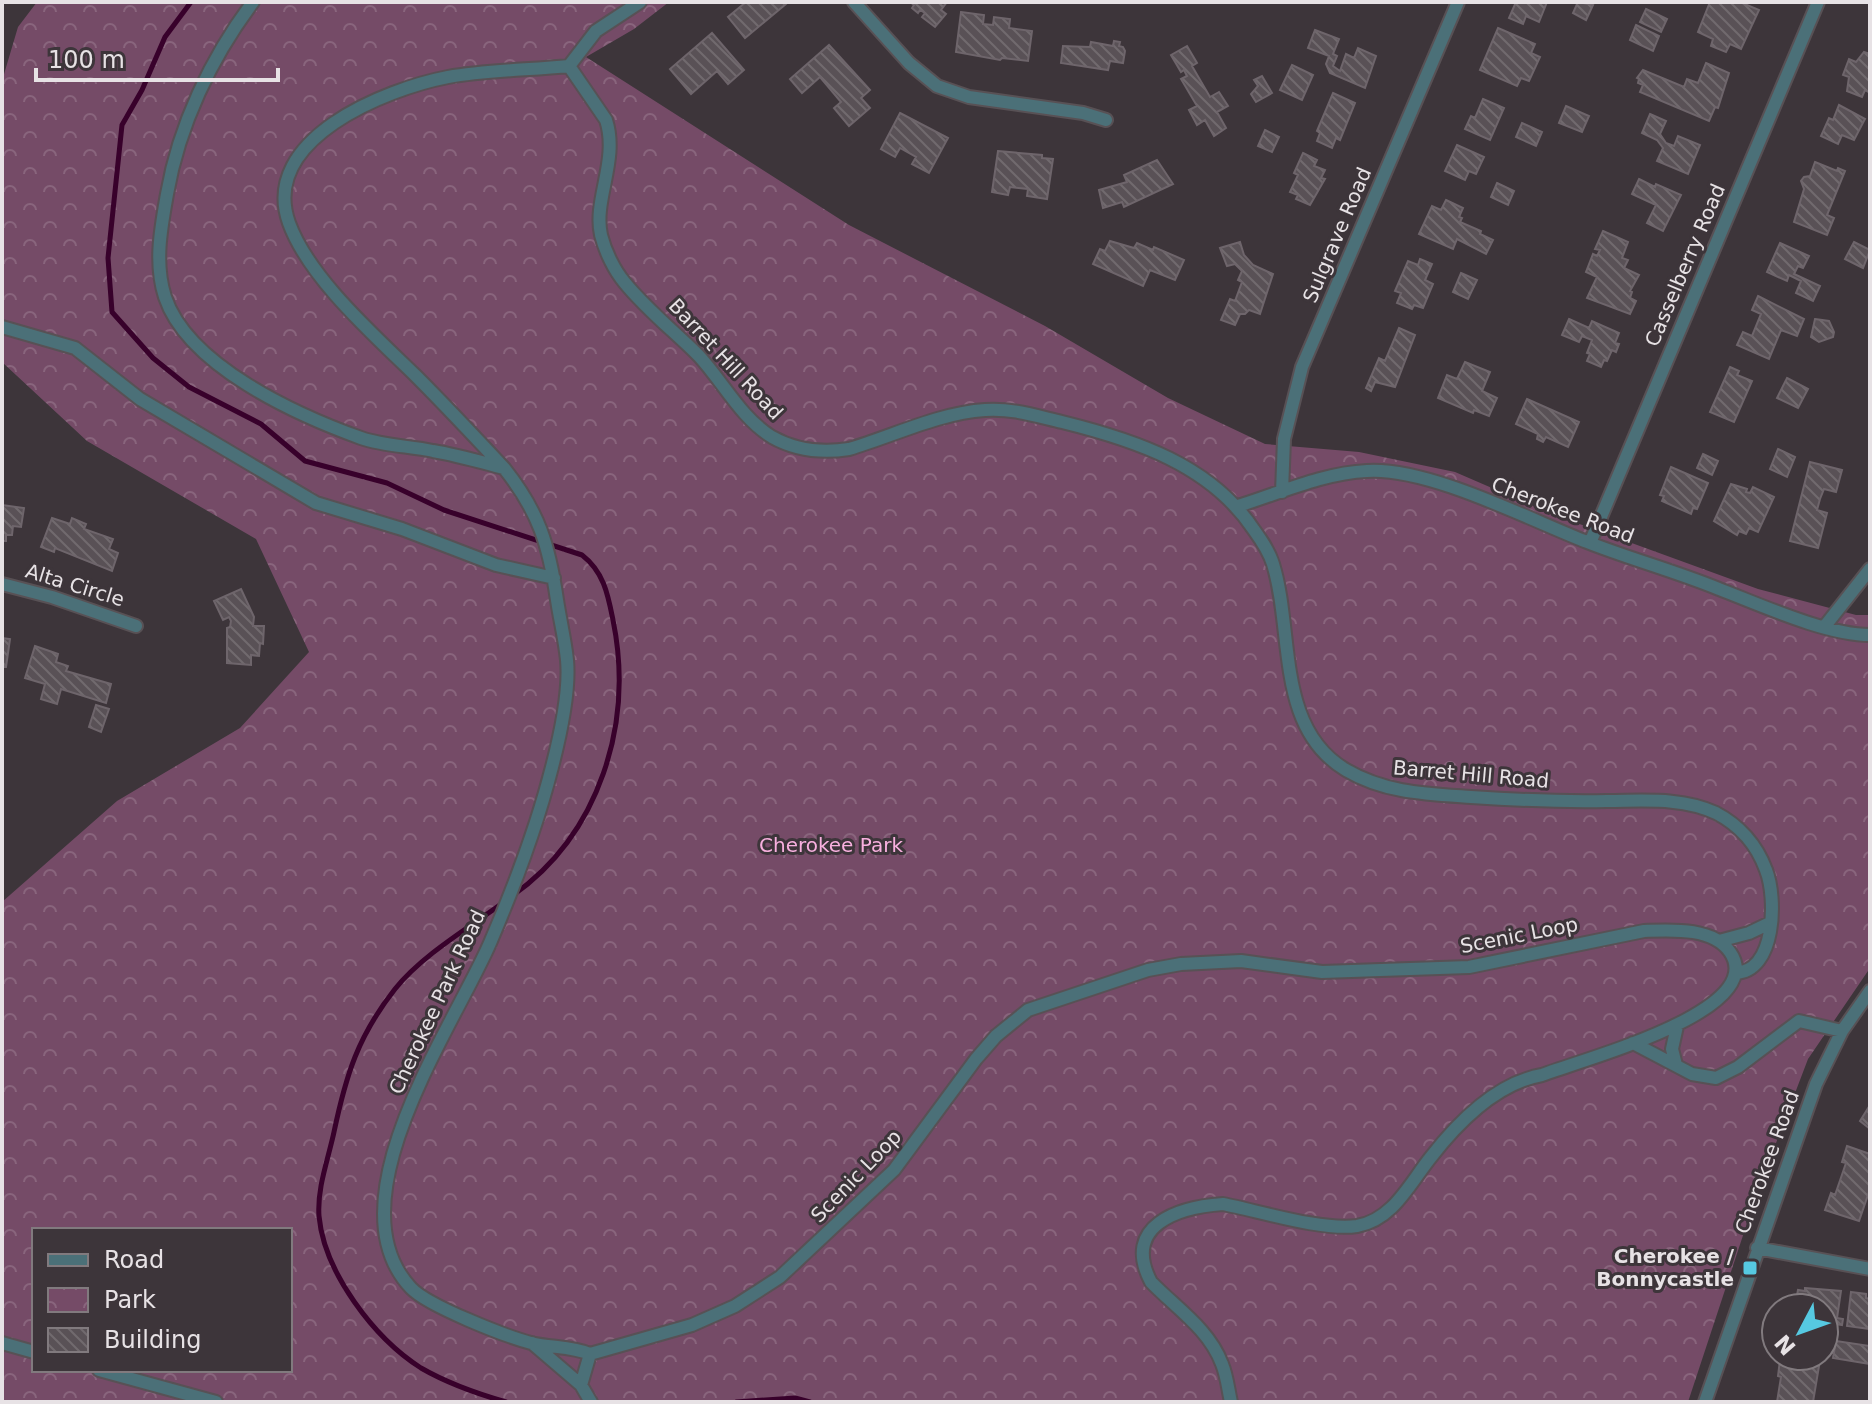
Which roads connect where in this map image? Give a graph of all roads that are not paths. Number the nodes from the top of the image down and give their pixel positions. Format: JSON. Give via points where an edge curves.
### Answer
{"nodes":[{"id":1,"x":253,"y":2,"type":"edge"},
{"id":2,"x":640,"y":2,"type":"edge"},
{"id":3,"x":854,"y":2,"type":"edge"},
{"id":4,"x":1458,"y":2,"type":"edge"},
{"id":5,"x":1818,"y":2,"type":"edge"},
{"id":6,"x":569,"y":66,"type":"junction"},
{"id":7,"x":1106,"y":120,"type":"dead end"},
{"id":8,"x":2,"y":327,"type":"edge"},
{"id":9,"x":504,"y":468,"type":"junction"},
{"id":10,"x":1282,"y":492,"type":"junction"},
{"id":11,"x":1238,"y":506,"type":"junction"},
{"id":12,"x":1590,"y":543,"type":"junction"},
{"id":13,"x":1870,"y":569,"type":"edge"},
{"id":14,"x":554,"y":575,"type":"junction"},
{"id":15,"x":2,"y":584,"type":"edge"},
{"id":16,"x":136,"y":626,"type":"dead end"},
{"id":17,"x":1825,"y":626,"type":"junction"},
{"id":18,"x":1870,"y":635,"type":"edge"},
{"id":19,"x":1770,"y":923,"type":"junction"},
{"id":20,"x":1719,"y":941,"type":"junction"},
{"id":21,"x":1735,"y":973,"type":"junction"},
{"id":22,"x":1870,"y":991,"type":"edge"},
{"id":23,"x":1677,"y":1026,"type":"junction"},
{"id":24,"x":1842,"y":1031,"type":"junction"},
{"id":25,"x":1633,"y":1043,"type":"junction"},
{"id":26,"x":1676,"y":1065,"type":"junction"},
{"id":27,"x":1757,"y":1248,"type":"junction"},
{"id":28,"x":1870,"y":1269,"type":"edge"},
{"id":29,"x":2,"y":1343,"type":"edge"},
{"id":30,"x":532,"y":1343,"type":"junction"},
{"id":31,"x":32,"y":1351,"type":"edge"},
{"id":32,"x":590,"y":1354,"type":"junction"},
{"id":33,"x":106,"y":1372,"type":"edge"},
{"id":34,"x":581,"y":1385,"type":"junction"},
{"id":35,"x":216,"y":1402,"type":"edge"},
{"id":36,"x":591,"y":1402,"type":"edge"},
{"id":37,"x":1231,"y":1402,"type":"edge"},
{"id":38,"x":1705,"y":1402,"type":"edge"}],
"edges":[{"from":1,"to":9,"type":"street","via":[[189,112],[176,155],[159,254],[171,310],[186,335],[217,366],[277,401],[364,439]]},
{"from":2,"to":6,"type":"street","via":[[596,31]]},
{"from":3,"to":7,"type":"street","via":[[937,86],[969,97]]},
{"from":4,"to":10,"type":"street","name":"Sulgrave Road","via":[[1302,367],[1284,439]]},
{"from":5,"to":12,"type":"street","name":"Casselberry Road"},
{"from":6,"to":9,"type":"street","via":[[450,77],[374,101],[313,140],[292,167],[285,190],[289,222],[322,277]]},
{"from":6,"to":11,"type":"street","name":"Barret Hill Road","via":[[609,130],[600,222],[606,250],[625,283],[763,431],[788,444],[833,451],[952,416],[1018,411],[1115,435],[1155,451],[1191,470]]},
{"from":8,"to":14,"type":"street","via":[[75,348],[140,399],[316,503],[496,565]]},
{"from":9,"to":14,"type":"street","name":"Cherokee Park Road","via":[[537,517]]},
{"from":10,"to":11,"type":"street","name":"Cherokee Road"},
{"from":10,"to":12,"type":"street","name":"Cherokee Road","via":[[1331,476],[1369,470],[1397,473],[1452,488]]},
{"from":11,"to":19,"type":"street","name":"Barret Hill Road","via":[[1273,565],[1303,723],[1330,759],[1366,781],[1396,790],[1700,807],[1729,821],[1755,847],[1771,887]]},
{"from":12,"to":17,"type":"street","name":"Cherokee Road"},
{"from":13,"to":17,"type":"street"},
{"from":14,"to":30,"type":"street","name":"Cherokee Park Road","via":[[567,687],[552,765],[491,940],[414,1092],[384,1204],[387,1239],[397,1268],[422,1297]]},
{"from":15,"to":16,"type":"street","name":"Alta Circle"},
{"from":17,"to":18,"type":"street","name":"Cherokee Road"},
{"from":19,"to":20,"type":"street"},
{"from":19,"to":21,"type":"street","name":"Barret Hill Road","via":[[1766,949],[1752,968]]},
{"from":20,"to":21,"type":"street","via":[[1736,961]]},
{"from":20,"to":32,"type":"street","name":"Scenic Loop","via":[[1672,930],[1644,931],[1469,967],[1322,972],[1241,961],[1181,964],[1053,1000],[1019,1015],[996,1036],[894,1170],[780,1277],[692,1325]]},
{"from":21,"to":23,"type":"street","via":[[1713,1005]]},
{"from":22,"to":24,"type":"street","name":"Cherokee Road"},
{"from":23,"to":25,"type":"street"},
{"from":23,"to":26,"type":"street","via":[[1672,1049]]},
{"from":24,"to":26,"type":"street","via":[[1799,1021],[1716,1078]]},
{"from":24,"to":27,"type":"street","name":"Cherokee Road","via":[[1816,1084]]},
{"from":25,"to":26,"type":"street"},
{"from":25,"to":37,"type":"street","via":[[1522,1079],[1494,1096],[1459,1124],[1389,1211],[1368,1223],[1332,1225],[1223,1204],[1177,1212],[1158,1222],[1145,1245],[1146,1274],[1213,1346]]},
{"from":27,"to":28,"type":"street"},
{"from":27,"to":38,"type":"street","name":"Cherokee Road"},
{"from":29,"to":31,"type":"street"},
{"from":30,"to":32,"type":"street","name":"Cherokee Park Road"},
{"from":30,"to":34,"type":"street","name":"Cherokee Park Road"},
{"from":32,"to":34,"type":"street"},
{"from":33,"to":35,"type":"street"},
{"from":34,"to":36,"type":"street"}]}
